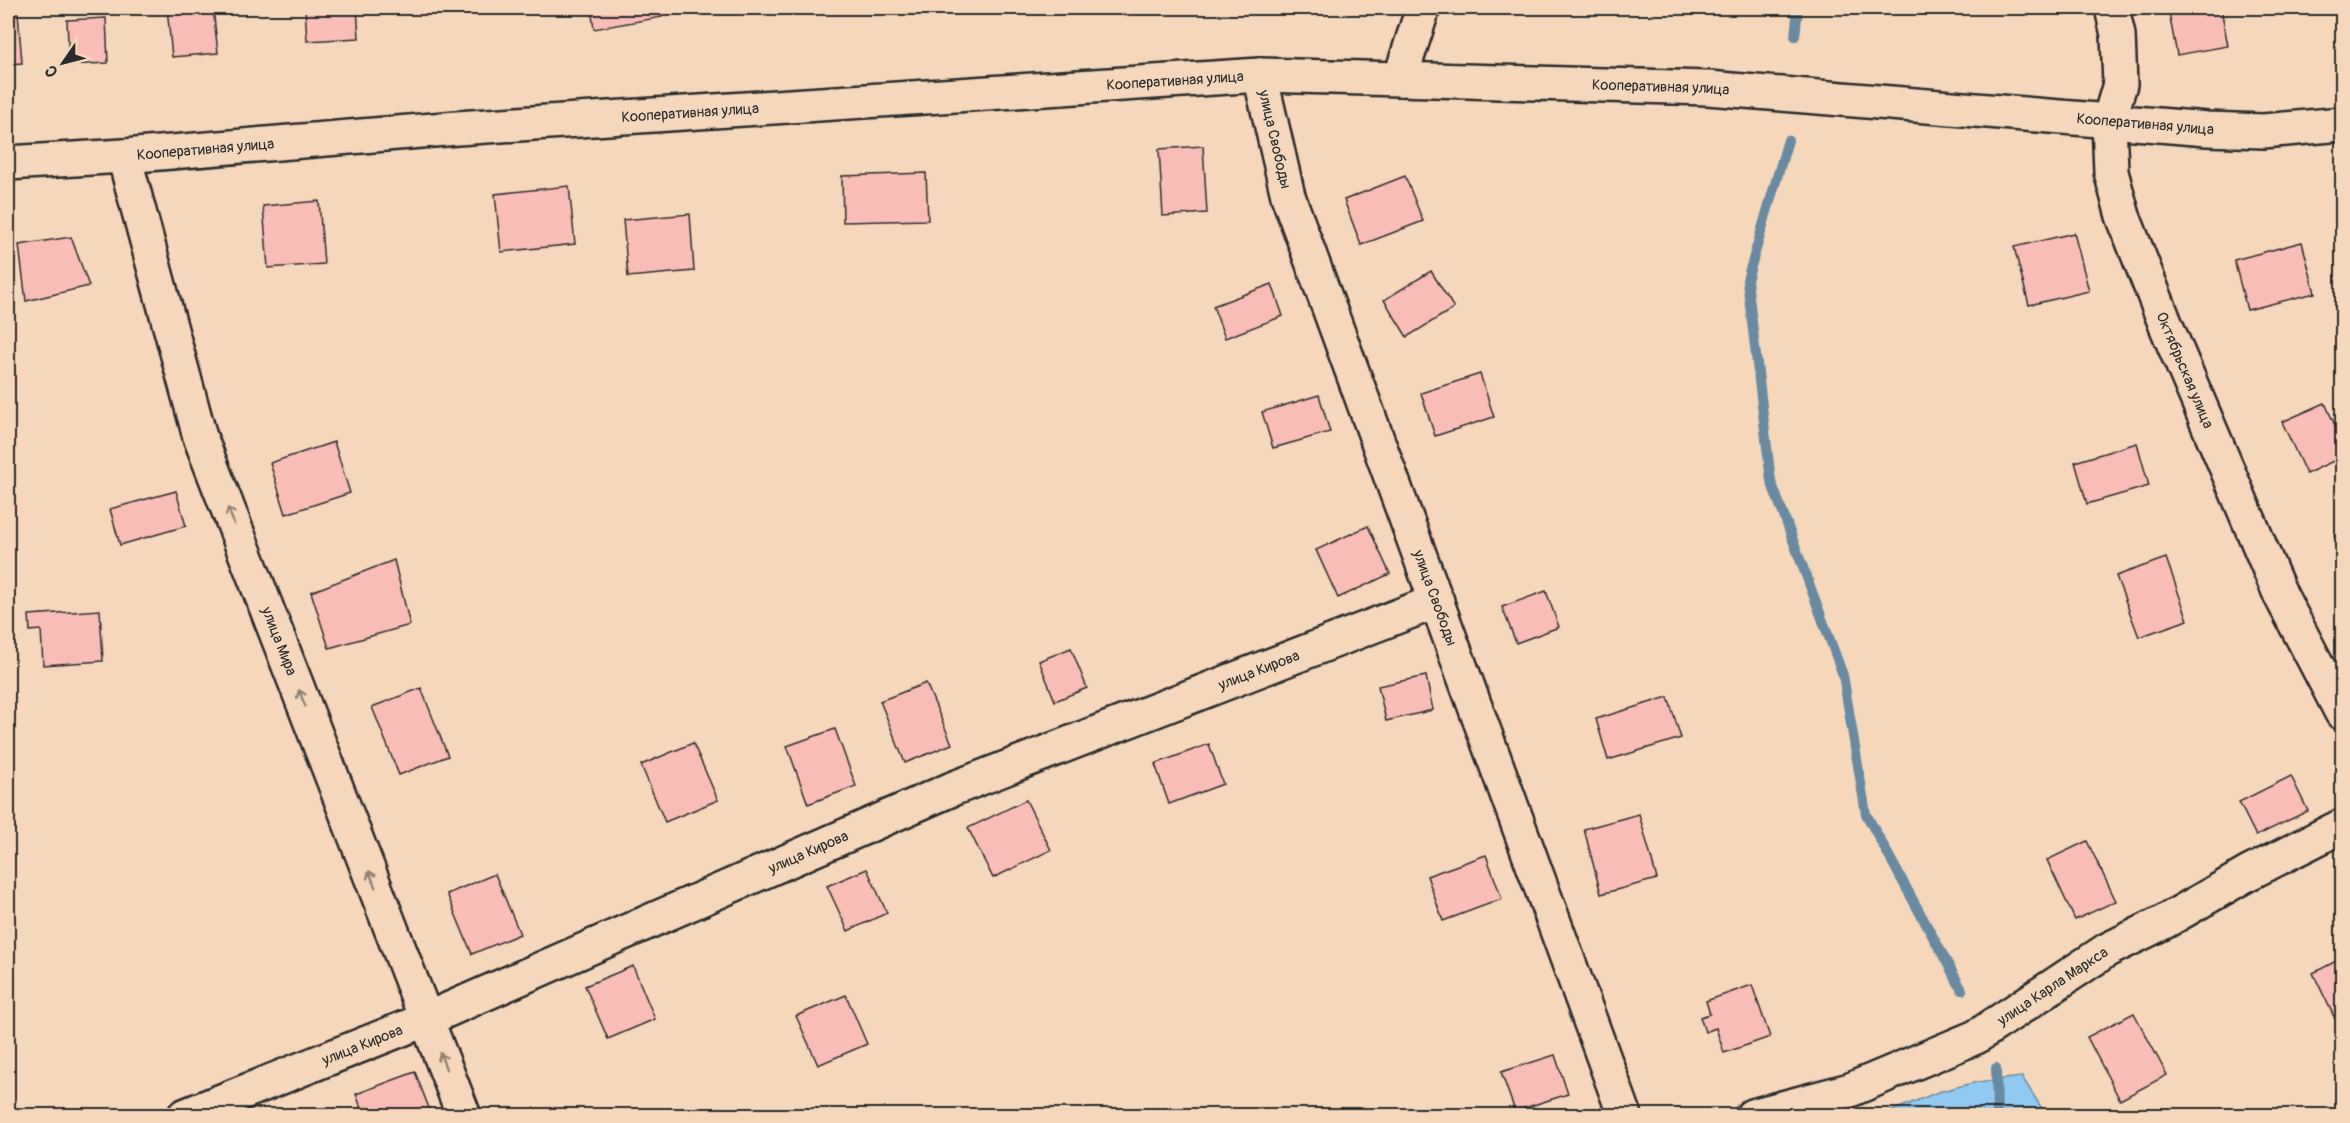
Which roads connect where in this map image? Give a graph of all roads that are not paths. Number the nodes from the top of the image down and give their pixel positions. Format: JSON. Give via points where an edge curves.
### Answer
{"nodes":[{"id":1,"x":1423,"y":8,"type":"edge"},
{"id":2,"x":2112,"y":8,"type":"edge"},
{"id":3,"x":1260,"y":75,"type":"junction"},
{"id":4,"x":1400,"y":79,"type":"junction"},
{"id":5,"x":2109,"y":121,"type":"junction"},
{"id":6,"x":2343,"y":124,"type":"edge"},
{"id":7,"x":124,"y":156,"type":"junction"},
{"id":8,"x":8,"y":163,"type":"edge"},
{"id":9,"x":1437,"y":601,"type":"junction"},
{"id":10,"x":2343,"y":714,"type":"edge"},
{"id":11,"x":2343,"y":826,"type":"edge"},
{"id":12,"x":427,"y":1019,"type":"junction"},
{"id":13,"x":184,"y":1116,"type":"edge"},
{"id":14,"x":464,"y":1116,"type":"edge"},
{"id":15,"x":1625,"y":1116,"type":"edge"},
{"id":16,"x":1752,"y":1116,"type":"edge"}],
"edges":[{"from":1,"to":4,"type":"street"},
{"from":2,"to":5,"type":"street","name":"Октябрьская улица","via":[[2118,35],[2120,84]]},
{"from":3,"to":4,"type":"street","name":"Кооперативная улица"},
{"from":3,"to":7,"type":"street","name":"Кооперативная улица","via":[[457,128]]},
{"from":3,"to":9,"type":"street","name":"улица Свободы","via":[[1288,196]]},
{"from":4,"to":5,"type":"street","name":"Кооперативная улица","via":[[1708,88]]},
{"from":5,"to":6,"type":"street","name":"Кооперативная улица","via":[[2263,131]]},
{"from":5,"to":10,"type":"street","name":"Октябрьская улица","via":[[2111,172],[2140,261],[2281,596]]},
{"from":7,"to":8,"type":"street","name":"Кооперативная улица"},
{"from":12,"to":7,"type":"street","name":"улица Мира","one_way":true,"via":[[200,437]]},
{"from":9,"to":12,"type":"street","name":"улица Кирова","via":[[952,789]]},
{"from":9,"to":15,"type":"street","name":"улица Свободы"},
{"from":11,"to":16,"type":"street","name":"улица Карла Маркса","via":[[2107,950],[1976,1037],[1850,1090]]},
{"from":12,"to":13,"type":"street","name":"улица Кирова"},
{"from":14,"to":12,"type":"street","name":"улица Мира","one_way":true}]}
